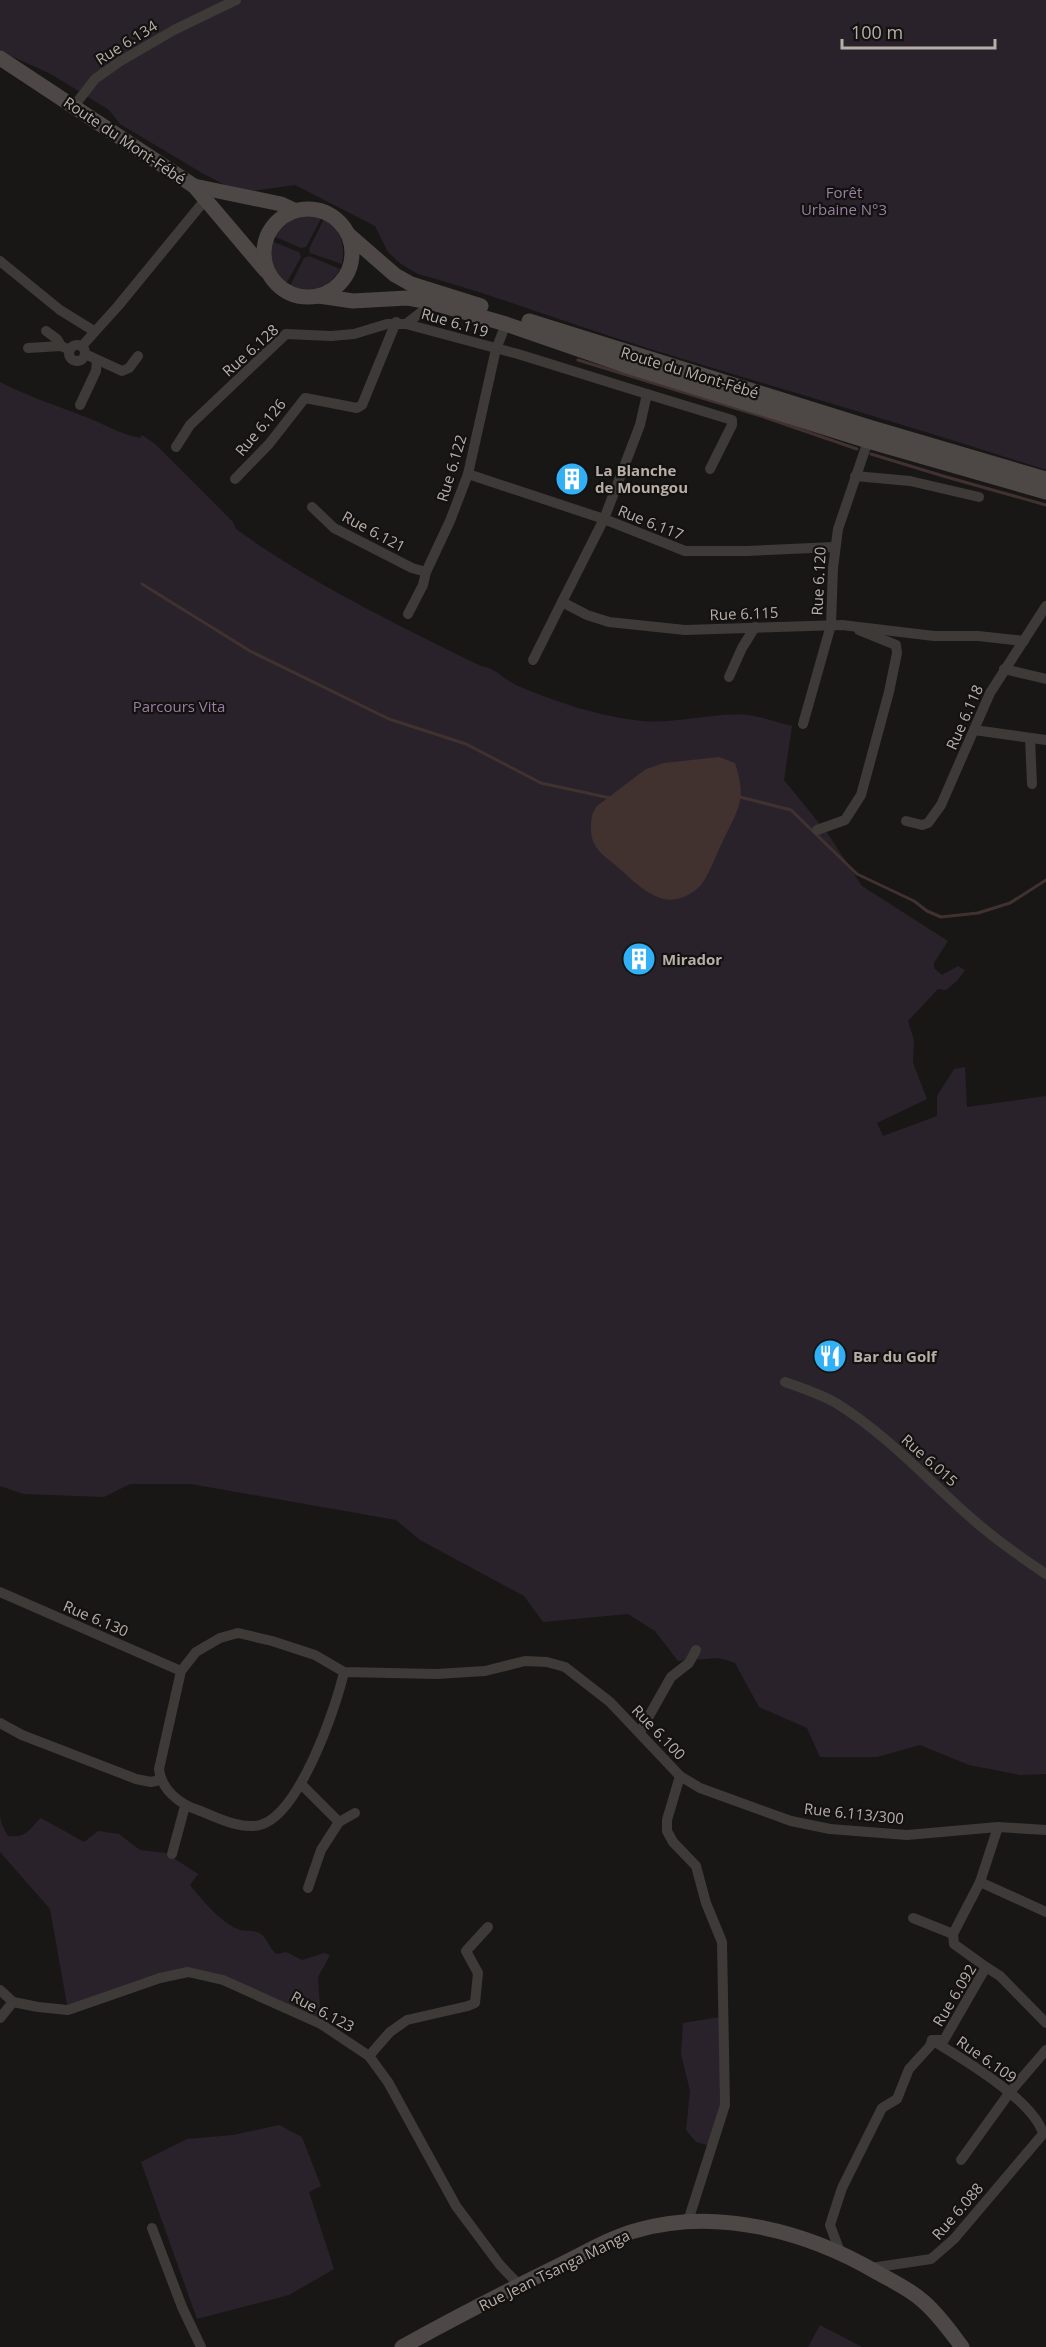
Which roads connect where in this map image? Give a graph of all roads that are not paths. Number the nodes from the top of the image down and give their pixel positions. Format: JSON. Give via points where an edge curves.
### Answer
{"nodes":[{"id":1,"x":237,"y":0,"type":"edge"},
{"id":2,"x":0,"y":58,"type":"edge"},
{"id":3,"x":74,"y":106,"type":"junction"},
{"id":4,"x":194,"y":186,"type":"junction"},
{"id":5,"x":205,"y":200,"type":"junction"},
{"id":6,"x":294,"y":210,"type":"junction"},
{"id":7,"x":349,"y":235,"type":"junction"},
{"id":8,"x":0,"y":261,"type":"edge"},
{"id":9,"x":269,"y":275,"type":"junction"},
{"id":10,"x":319,"y":296,"type":"junction"},
{"id":11,"x":433,"y":303,"type":"junction"},
{"id":12,"x":401,"y":323,"type":"junction"},
{"id":13,"x":506,"y":324,"type":"junction"},
{"id":14,"x":46,"y":331,"type":"dead end"},
{"id":15,"x":94,"y":331,"type":"junction"},
{"id":16,"x":28,"y":348,"type":"dead end"},
{"id":17,"x":66,"y":348,"type":"junction"},
{"id":18,"x":496,"y":349,"type":"junction"},
{"id":19,"x":83,"y":350,"type":"junction"},
{"id":20,"x":138,"y":356,"type":"dead end"},
{"id":21,"x":97,"y":360,"type":"junction"},
{"id":22,"x":647,"y":394,"type":"junction"},
{"id":23,"x":80,"y":405,"type":"dead end"},
{"id":24,"x":868,"y":441,"type":"junction"},
{"id":25,"x":176,"y":447,"type":"dead end"},
{"id":26,"x":710,"y":469,"type":"dead end"},
{"id":27,"x":468,"y":474,"type":"junction"},
{"id":28,"x":855,"y":476,"type":"junction"},
{"id":29,"x":235,"y":479,"type":"dead end"},
{"id":30,"x":1046,"y":479,"type":"edge"},
{"id":31,"x":1046,"y":492,"type":"edge"},
{"id":32,"x":979,"y":497,"type":"dead end"},
{"id":33,"x":312,"y":507,"type":"dead end"},
{"id":34,"x":604,"y":519,"type":"junction"},
{"id":35,"x":834,"y":547,"type":"junction"},
{"id":36,"x":426,"y":572,"type":"junction"},
{"id":37,"x":562,"y":602,"type":"junction"},
{"id":38,"x":1046,"y":606,"type":"edge"},
{"id":39,"x":408,"y":614,"type":"dead end"},
{"id":40,"x":831,"y":625,"type":"junction"},
{"id":41,"x":755,"y":627,"type":"junction"},
{"id":42,"x":856,"y":628,"type":"junction"},
{"id":43,"x":1024,"y":641,"type":"junction"},
{"id":44,"x":533,"y":660,"type":"dead end"},
{"id":45,"x":1004,"y":669,"type":"junction"},
{"id":46,"x":729,"y":677,"type":"dead end"},
{"id":47,"x":1046,"y":679,"type":"edge"},
{"id":48,"x":803,"y":724,"type":"dead end"},
{"id":49,"x":974,"y":730,"type":"junction"},
{"id":50,"x":1030,"y":738,"type":"junction"},
{"id":51,"x":1046,"y":740,"type":"edge"},
{"id":52,"x":1032,"y":784,"type":"dead end"},
{"id":53,"x":906,"y":821,"type":"dead end"},
{"id":54,"x":817,"y":830,"type":"dead end"},
{"id":55,"x":785,"y":1382,"type":"dead end"},
{"id":56,"x":1046,"y":1574,"type":"edge"},
{"id":57,"x":0,"y":1592,"type":"edge"},
{"id":58,"x":696,"y":1650,"type":"dead end"},
{"id":59,"x":181,"y":1671,"type":"junction"},
{"id":60,"x":344,"y":1672,"type":"junction"},
{"id":61,"x":0,"y":1724,"type":"edge"},
{"id":62,"x":640,"y":1732,"type":"junction"},
{"id":63,"x":680,"y":1776,"type":"junction"},
{"id":64,"x":160,"y":1780,"type":"junction"},
{"id":65,"x":301,"y":1784,"type":"junction"},
{"id":66,"x":185,"y":1806,"type":"junction"},
{"id":67,"x":355,"y":1813,"type":"dead end"},
{"id":68,"x":339,"y":1822,"type":"junction"},
{"id":69,"x":998,"y":1827,"type":"junction"},
{"id":70,"x":1046,"y":1830,"type":"edge"},
{"id":71,"x":172,"y":1854,"type":"dead end"},
{"id":72,"x":980,"y":1882,"type":"junction"},
{"id":73,"x":308,"y":1888,"type":"dead end"},
{"id":74,"x":1046,"y":1912,"type":"edge"},
{"id":75,"x":913,"y":1918,"type":"dead end"},
{"id":76,"x":488,"y":1927,"type":"dead end"},
{"id":77,"x":952,"y":1934,"type":"junction"},
{"id":78,"x":986,"y":1967,"type":"junction"},
{"id":79,"x":0,"y":1990,"type":"edge"},
{"id":80,"x":13,"y":2002,"type":"junction"},
{"id":81,"x":0,"y":2018,"type":"edge"},
{"id":82,"x":1046,"y":2023,"type":"edge"},
{"id":83,"x":932,"y":2040,"type":"junction"},
{"id":84,"x":1046,"y":2050,"type":"edge"},
{"id":85,"x":369,"y":2056,"type":"junction"},
{"id":86,"x":1010,"y":2092,"type":"junction"},
{"id":87,"x":1043,"y":2134,"type":"joint"},
{"id":88,"x":961,"y":2160,"type":"dead end"},
{"id":89,"x":688,"y":2221,"type":"junction"},
{"id":90,"x":152,"y":2228,"type":"dead end"},
{"id":91,"x":840,"y":2252,"type":"junction"},
{"id":92,"x":871,"y":2268,"type":"junction"},
{"id":93,"x":519,"y":2285,"type":"junction"},
{"id":94,"x":201,"y":2347,"type":"edge"},
{"id":95,"x":402,"y":2347,"type":"edge"},
{"id":96,"x":962,"y":2347,"type":"edge"}],
"edges":[{"from":1,"to":3,"type":"street","name":"Rue 6.134","via":[[119,62],[95,80]]},
{"from":2,"to":3,"type":"street","name":"Route du Mont-Fébé"},
{"from":3,"to":4,"type":"street","name":"Route du Mont-Fébé"},
{"from":4,"to":5,"type":"street"},
{"from":4,"to":6,"type":"street","name":"Route du Mont-Fébé"},
{"from":5,"to":9,"type":"street"},
{"from":5,"to":15,"type":"street"},
{"from":6,"to":7,"type":"street","via":[[315,208],[327,212],[340,221]]},
{"from":6,"to":9,"type":"street","via":[[277,220],[266,236],[263,249]]},
{"from":7,"to":10,"type":"street","via":[[349,270],[332,291]]},
{"from":7,"to":30,"type":"street","name":"Route du Mont-Fébé","via":[[411,284]]},
{"from":8,"to":15,"type":"street","via":[[60,310]]},
{"from":9,"to":10,"type":"street","via":[[285,292],[308,298]]},
{"from":10,"to":11,"type":"street","name":"Route du Mont-Fébé","via":[[353,301],[407,298]]},
{"from":11,"to":12,"type":"street","name":"Rue 6.128"},
{"from":11,"to":13,"type":"street","name":"Route du Mont-Fébé"},
{"from":12,"to":18,"type":"street","name":"Rue 6.119"},
{"from":12,"to":25,"type":"street","name":"Rue 6.128","via":[[354,334],[286,334],[190,425]]},
{"from":12,"to":29,"type":"street","name":"Rue 6.126","via":[[362,405],[357,408],[306,398]]},
{"from":13,"to":18,"type":"street","name":"Rue 6.122"},
{"from":13,"to":24,"type":"street","name":"Route du Mont-Fébé"},
{"from":14,"to":17,"type":"street"},
{"from":15,"to":19,"type":"street"},
{"from":16,"to":17,"type":"street"},
{"from":17,"to":19,"type":"street","via":[[75,345]]},
{"from":18,"to":22,"type":"street"},
{"from":18,"to":27,"type":"street","name":"Rue 6.122"},
{"from":19,"to":21,"type":"street"},
{"from":20,"to":21,"type":"street","via":[[122,371]]},
{"from":21,"to":23,"type":"street"},
{"from":22,"to":26,"type":"street","via":[[732,420]]},
{"from":22,"to":34,"type":"street","name":"Rue 6.117","via":[[640,425]]},
{"from":24,"to":28,"type":"street","name":"Rue 6.120"},
{"from":24,"to":31,"type":"street","name":"Route du Mont-Fébé"},
{"from":27,"to":34,"type":"street"},
{"from":27,"to":36,"type":"street","name":"Rue 6.122"},
{"from":28,"to":32,"type":"street","via":[[903,480]]},
{"from":28,"to":35,"type":"street","name":"Rue 6.120"},
{"from":33,"to":36,"type":"street","name":"Rue 6.121","via":[[334,528]]},
{"from":34,"to":35,"type":"street","name":"Rue 6.117","via":[[685,551]]},
{"from":34,"to":37,"type":"street"},
{"from":35,"to":40,"type":"street","name":"Rue 6.120"},
{"from":36,"to":39,"type":"street","name":"Rue 6.122"},
{"from":37,"to":41,"type":"street","name":"Rue 6.115","via":[[609,622],[685,630]]},
{"from":37,"to":44,"type":"street"},
{"from":38,"to":43,"type":"street","name":"Rue 6.118"},
{"from":40,"to":41,"type":"street","name":"Rue 6.115"},
{"from":40,"to":42,"type":"street","name":"Rue 6.115"},
{"from":40,"to":48,"type":"street","name":"Rue 6.120"},
{"from":41,"to":46,"type":"street"},
{"from":42,"to":43,"type":"street","name":"Rue 6.115"},
{"from":42,"to":54,"type":"street","via":[[896,645],[897,653],[861,795],[845,820]]},
{"from":43,"to":45,"type":"street","name":"Rue 6.118"},
{"from":45,"to":47,"type":"street"},
{"from":45,"to":49,"type":"street","name":"Rue 6.118"},
{"from":49,"to":50,"type":"street"},
{"from":49,"to":53,"type":"street","name":"Rue 6.118","via":[[941,805],[928,823]]},
{"from":50,"to":51,"type":"street"},
{"from":50,"to":52,"type":"street"},
{"from":55,"to":56,"type":"street","name":"Rue 6.015","via":[[830,1400],[856,1418],[911,1461],[995,1538]]},
{"from":57,"to":59,"type":"street","name":"Rue 6.130"},
{"from":58,"to":62,"type":"street","via":[[689,1663],[671,1677]]},
{"from":59,"to":60,"type":"street","via":[[196,1652],[238,1633],[315,1655]]},
{"from":59,"to":64,"type":"street","via":[[159,1769]]},
{"from":60,"to":62,"type":"street","name":"Rue 6.100","via":[[436,1674],[484,1671],[525,1661],[547,1662],[578,1675]]},
{"from":60,"to":65,"type":"street","via":[[338,1698]]},
{"from":61,"to":64,"type":"street","via":[[136,1779]]},
{"from":62,"to":63,"type":"street","name":"Rue 6.100"},
{"from":63,"to":69,"type":"street","name":"Rue 6.113/300","via":[[700,1788],[791,1821],[830,1829],[908,1834]]},
{"from":63,"to":89,"type":"street","name":"Rue 6.100","via":[[667,1831],[696,1866],[722,1942],[724,2105]]},
{"from":64,"to":66,"type":"street"},
{"from":65,"to":66,"type":"street","via":[[277,1816],[260,1825],[242,1826]]},
{"from":65,"to":68,"type":"street"},
{"from":66,"to":71,"type":"street"},
{"from":67,"to":68,"type":"street"},
{"from":68,"to":73,"type":"street","via":[[321,1850]]},
{"from":69,"to":70,"type":"street","name":"Rue 6.113/300"},
{"from":69,"to":72,"type":"street"},
{"from":72,"to":74,"type":"street"},
{"from":72,"to":77,"type":"street"},
{"from":75,"to":77,"type":"street"},
{"from":76,"to":85,"type":"street","via":[[466,1951],[478,1973],[475,2002],[468,2007],[407,2020]]},
{"from":77,"to":78,"type":"street","via":[[954,1944]]},
{"from":78,"to":82,"type":"street","name":"Rue 6.092"},
{"from":78,"to":83,"type":"street","name":"Rue 6.092","via":[[944,2040]]},
{"from":79,"to":80,"type":"street"},
{"from":80,"to":81,"type":"street"},
{"from":80,"to":85,"type":"street","name":"Rue 6.123","via":[[68,2010],[188,1972],[223,1980],[301,2014]]},
{"from":83,"to":86,"type":"street","name":"Rue 6.109"},
{"from":83,"to":91,"type":"street","name":"Rue 6.092","via":[[909,2069],[897,2099],[882,2108],[842,2188],[830,2225]]},
{"from":84,"to":86,"type":"street"},
{"from":85,"to":93,"type":"street","name":"Rue 6.123","via":[[388,2082],[456,2206]]},
{"from":86,"to":87,"type":"street","name":"Rue 6.109","via":[[1040,2124]]},
{"from":86,"to":88,"type":"street"},
{"from":87,"to":92,"type":"street","name":"Rue 6.088","via":[[939,2253],[921,2261]]},
{"from":89,"to":91,"type":"street","name":"Rue Jean Tsanga Manga","via":[[731,2223],[772,2231]]},
{"from":89,"to":93,"type":"street","name":"Rue Jean Tsanga Manga","via":[[622,2235]]},
{"from":90,"to":94,"type":"street"},
{"from":91,"to":92,"type":"street","name":"Rue Jean Tsanga Manga"},
{"from":92,"to":96,"type":"street","name":"Rue Jean Tsanga Manga","via":[[923,2300]]},
{"from":93,"to":95,"type":"street","name":"Rue Jean Tsanga Manga"}]}
